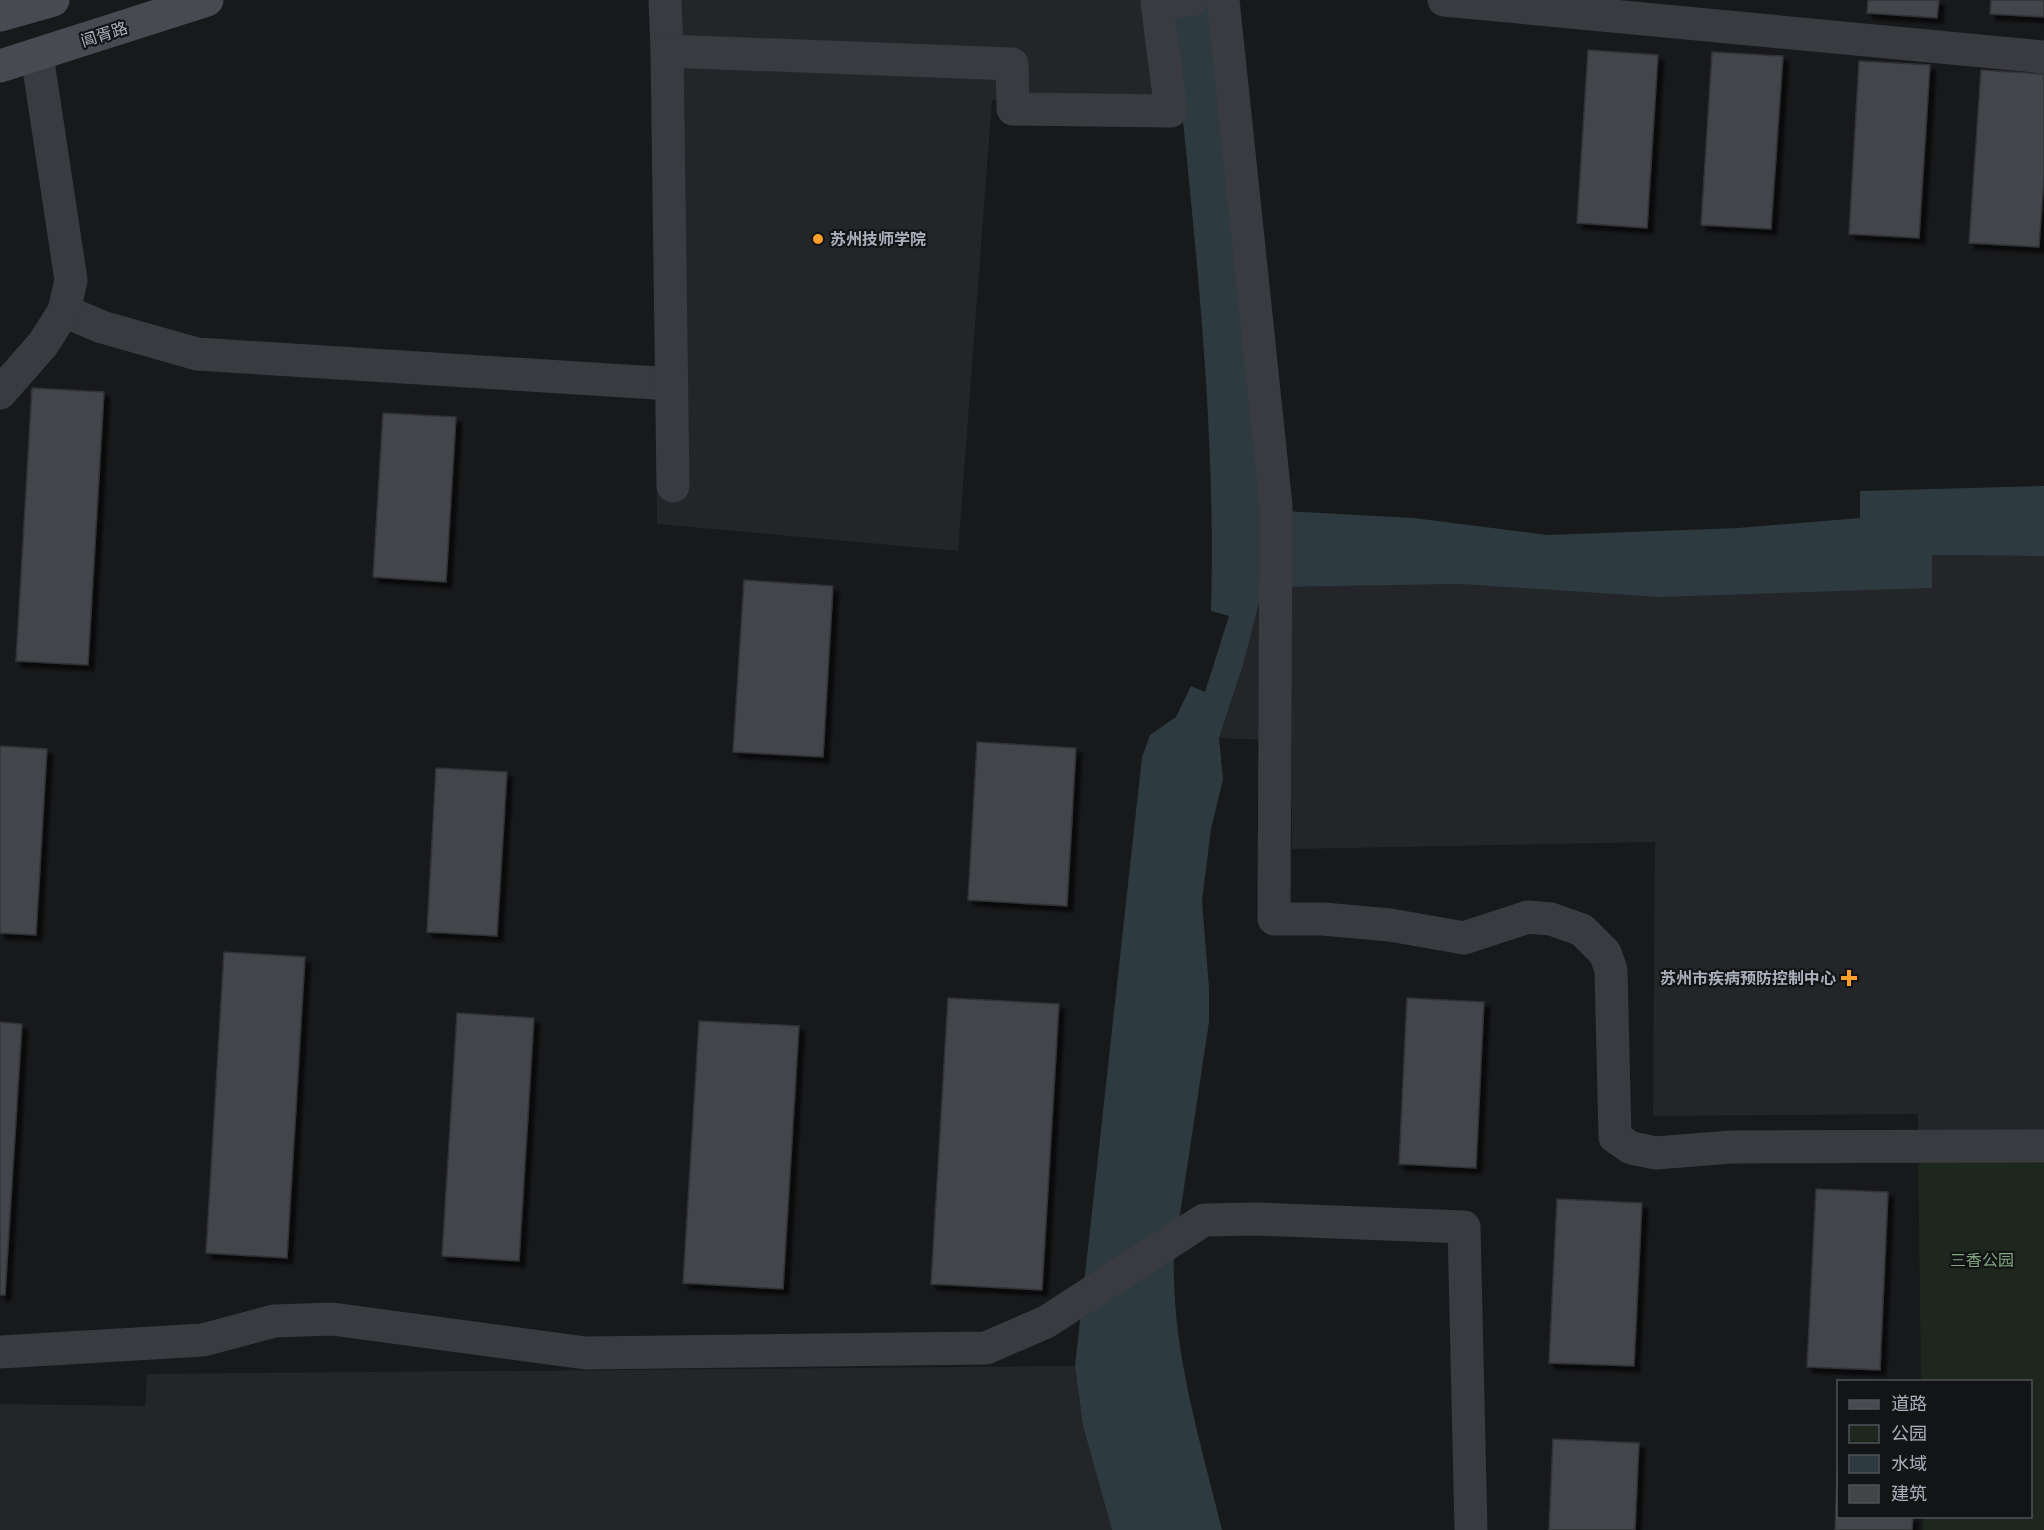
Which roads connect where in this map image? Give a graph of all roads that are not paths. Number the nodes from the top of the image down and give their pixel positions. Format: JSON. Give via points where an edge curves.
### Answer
{"nodes":[{"id":1,"x":53,"y":0,"type":"edge"},
{"id":2,"x":207,"y":0,"type":"edge"},
{"id":3,"x":665,"y":0,"type":"edge"},
{"id":4,"x":1223,"y":0,"type":"edge"},
{"id":5,"x":1444,"y":0,"type":"edge"},
{"id":6,"x":1179,"y":1,"type":"edge"},
{"id":7,"x":0,"y":15,"type":"edge"},
{"id":8,"x":667,"y":51,"type":"junction"},
{"id":9,"x":37,"y":55,"type":"junction"},
{"id":10,"x":2044,"y":57,"type":"edge"},
{"id":11,"x":0,"y":66,"type":"edge"},
{"id":12,"x":64,"y":311,"type":"junction"},
{"id":13,"x":672,"y":384,"type":"junction"},
{"id":14,"x":0,"y":393,"type":"edge"},
{"id":15,"x":673,"y":486,"type":"dead end"},
{"id":16,"x":2044,"y":1146,"type":"edge"},
{"id":17,"x":0,"y":1352,"type":"edge"},
{"id":18,"x":1471,"y":1530,"type":"edge"}],
"edges":[{"from":1,"to":7,"type":"main road"},
{"from":2,"to":9,"type":"main road","name":"阊胥路"},
{"from":3,"to":8,"type":"street"},
{"from":4,"to":16,"type":"street","via":[[1276,506],[1274,919],[1390,925],[1464,938],[1528,917],[1551,919],[1582,930],[1605,952],[1611,970],[1615,1137],[1631,1148],[1656,1153],[1731,1147]]},
{"from":5,"to":10,"type":"street"},
{"from":6,"to":8,"type":"street","via":[[1157,3],[1171,111],[1013,109],[1012,64]]},
{"from":8,"to":13,"type":"street"},
{"from":9,"to":11,"type":"main road","name":"阊胥路"},
{"from":9,"to":12,"type":"street","via":[[71,280]]},
{"from":12,"to":13,"type":"street","via":[[102,327],[197,354]]},
{"from":12,"to":14,"type":"street","via":[[43,344]]},
{"from":13,"to":15,"type":"street"},
{"from":17,"to":18,"type":"street","via":[[203,1340],[274,1321],[332,1319],[586,1353],[986,1348],[1046,1322],[1204,1220],[1464,1227]]}]}
